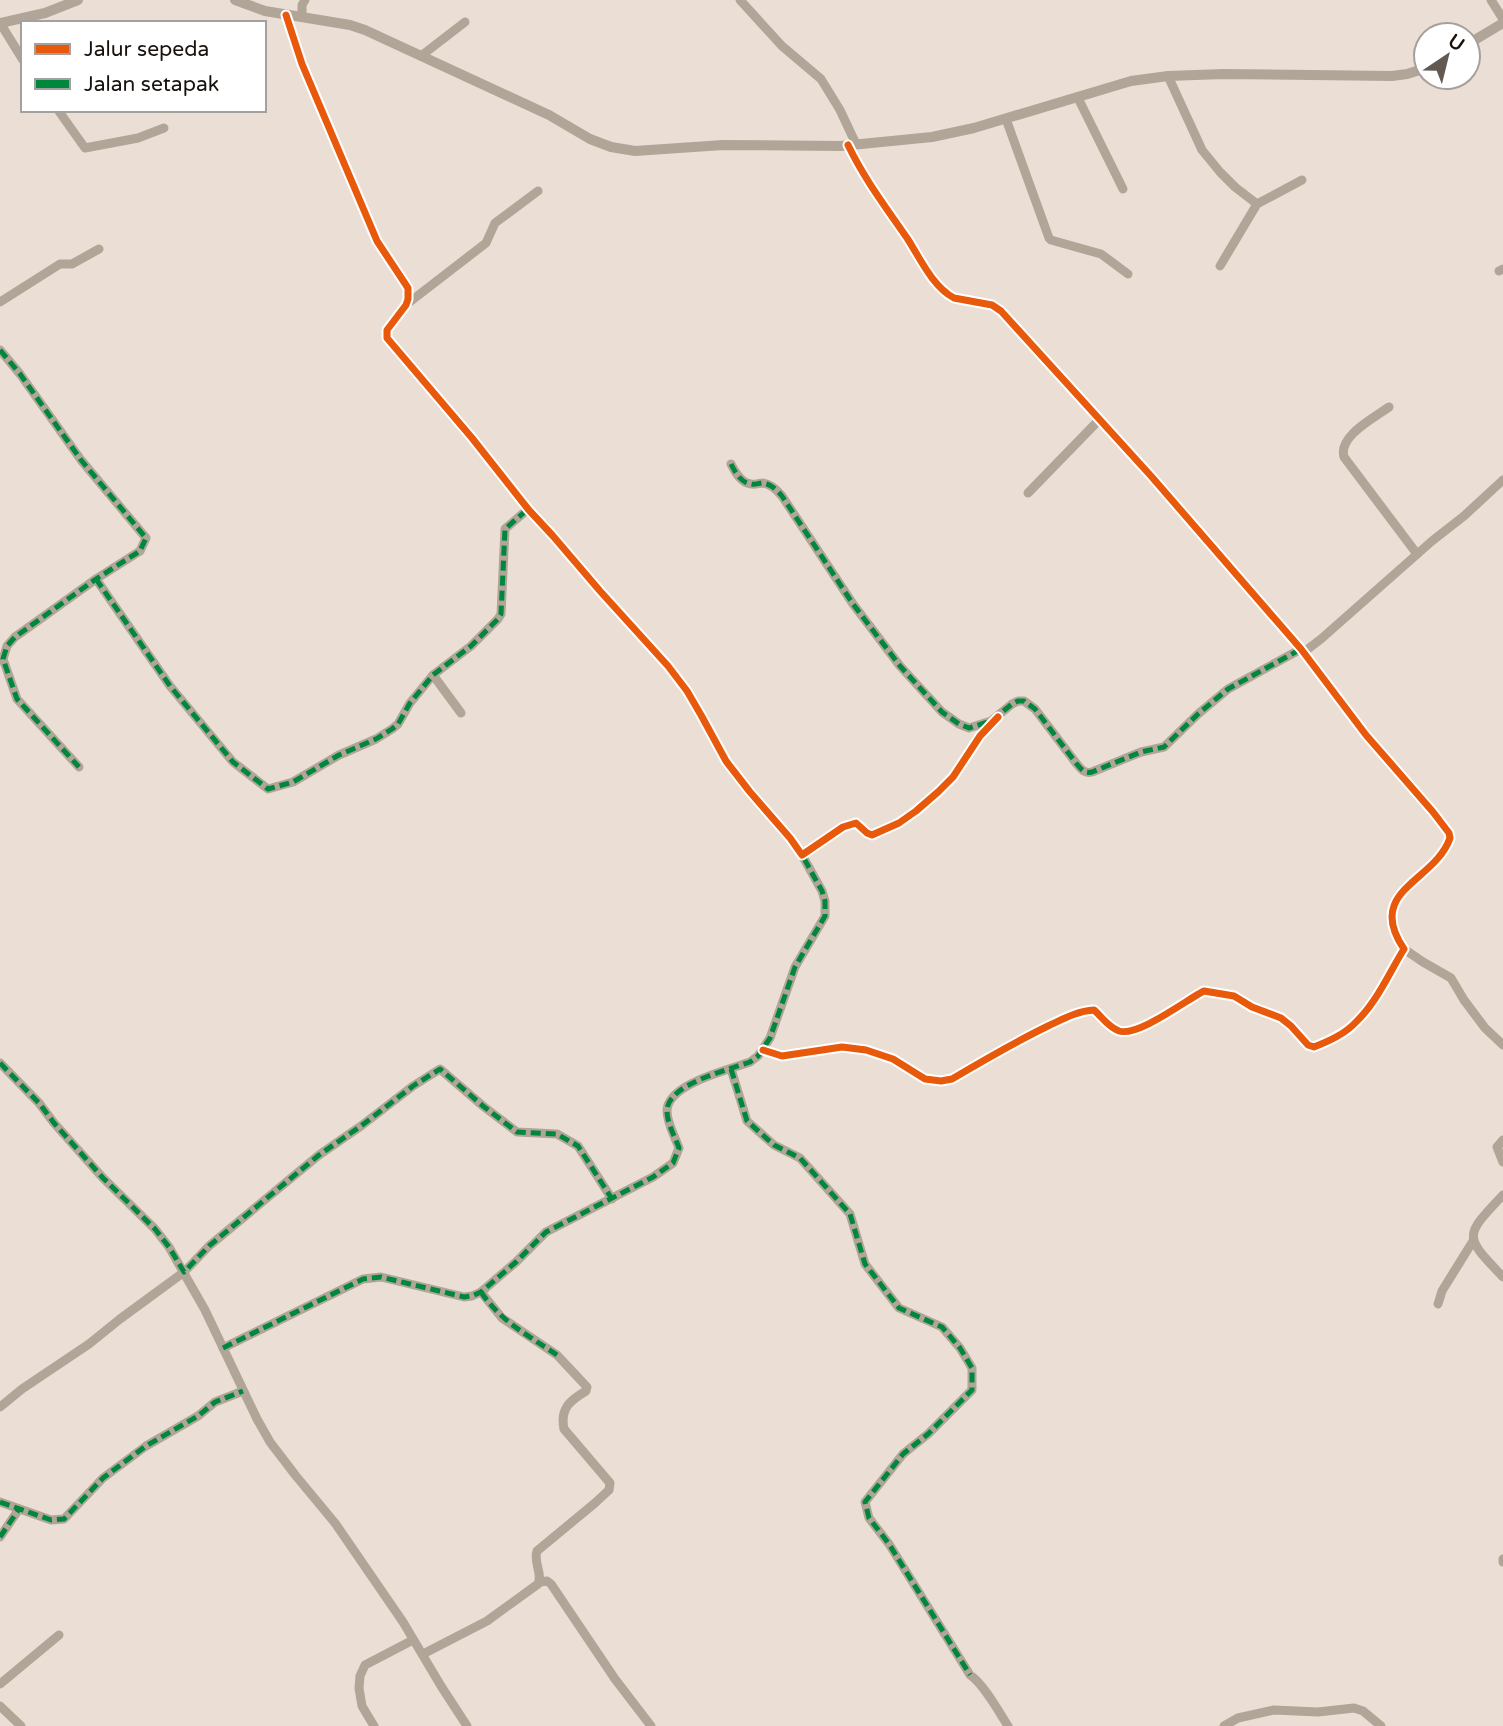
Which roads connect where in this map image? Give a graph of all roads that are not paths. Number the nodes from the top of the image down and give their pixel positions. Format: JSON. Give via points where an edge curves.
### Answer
{"nodes":[{"id":1,"x":61,"y":0,"type":"edge"},
{"id":2,"x":78,"y":0,"type":"edge"},
{"id":3,"x":235,"y":0,"type":"edge"},
{"id":4,"x":254,"y":0,"type":"edge"},
{"id":5,"x":305,"y":0,"type":"edge"},
{"id":6,"x":740,"y":0,"type":"edge"},
{"id":7,"x":1491,"y":0,"type":"edge"},
{"id":8,"x":265,"y":11,"type":"junction"},
{"id":9,"x":45,"y":13,"type":"junction"},
{"id":10,"x":286,"y":15,"type":"junction"},
{"id":11,"x":302,"y":17,"type":"junction"},
{"id":12,"x":466,"y":22,"type":"dead end"},
{"id":13,"x":0,"y":23,"type":"edge"},
{"id":14,"x":1502,"y":24,"type":"edge"},
{"id":15,"x":1482,"y":36,"type":"edge"},
{"id":16,"x":421,"y":56,"type":"junction"},
{"id":17,"x":21,"y":57,"type":"edge"},
{"id":18,"x":1412,"y":72,"type":"edge"},
{"id":19,"x":1168,"y":76,"type":"junction"},
{"id":20,"x":1078,"y":98,"type":"junction"},
{"id":21,"x":59,"y":112,"type":"edge"},
{"id":22,"x":1006,"y":119,"type":"junction"},
{"id":23,"x":164,"y":128,"type":"dead end"},
{"id":24,"x":852,"y":145,"type":"junction"},
{"id":25,"x":1302,"y":180,"type":"dead end"},
{"id":26,"x":1123,"y":189,"type":"dead end"},
{"id":27,"x":538,"y":191,"type":"dead end"},
{"id":28,"x":1257,"y":204,"type":"junction"},
{"id":29,"x":99,"y":249,"type":"dead end"},
{"id":30,"x":1220,"y":265,"type":"dead end"},
{"id":31,"x":1128,"y":274,"type":"dead end"},
{"id":32,"x":0,"y":302,"type":"edge"},
{"id":33,"x":406,"y":305,"type":"junction"},
{"id":34,"x":0,"y":350,"type":"edge"},
{"id":35,"x":1389,"y":407,"type":"dead end"},
{"id":36,"x":1099,"y":420,"type":"junction"},
{"id":37,"x":731,"y":464,"type":"dead end"},
{"id":38,"x":1503,"y":480,"type":"edge"},
{"id":39,"x":1028,"y":493,"type":"dead end"},
{"id":40,"x":527,"y":509,"type":"junction"},
{"id":41,"x":1417,"y":554,"type":"junction"},
{"id":42,"x":96,"y":579,"type":"junction"},
{"id":43,"x":1302,"y":651,"type":"junction"},
{"id":44,"x":433,"y":675,"type":"junction"},
{"id":45,"x":461,"y":713,"type":"dead end"},
{"id":46,"x":998,"y":717,"type":"junction"},
{"id":47,"x":79,"y":767,"type":"dead end"},
{"id":48,"x":802,"y":855,"type":"junction"},
{"id":49,"x":1404,"y":949,"type":"junction"},
{"id":50,"x":1503,"y":1045,"type":"edge"},
{"id":51,"x":763,"y":1050,"type":"junction"},
{"id":52,"x":0,"y":1063,"type":"edge"},
{"id":53,"x":731,"y":1069,"type":"junction"},
{"id":54,"x":1503,"y":1140,"type":"edge"},
{"id":55,"x":1503,"y":1162,"type":"edge"},
{"id":56,"x":1503,"y":1195,"type":"edge"},
{"id":57,"x":612,"y":1199,"type":"junction"},
{"id":58,"x":1473,"y":1241,"type":"junction"},
{"id":59,"x":184,"y":1272,"type":"junction"},
{"id":60,"x":1503,"y":1277,"type":"edge"},
{"id":61,"x":481,"y":1292,"type":"junction"},
{"id":62,"x":1438,"y":1304,"type":"dead end"},
{"id":63,"x":223,"y":1348,"type":"junction"},
{"id":64,"x":243,"y":1391,"type":"junction"},
{"id":65,"x":0,"y":1407,"type":"edge"},
{"id":66,"x":0,"y":1502,"type":"edge"},
{"id":67,"x":19,"y":1509,"type":"junction"},
{"id":68,"x":0,"y":1537,"type":"edge"},
{"id":69,"x":540,"y":1582,"type":"junction"},
{"id":70,"x":59,"y":1634,"type":"dead end"},
{"id":71,"x":413,"y":1640,"type":"junction"},
{"id":72,"x":424,"y":1654,"type":"junction"},
{"id":73,"x":0,"y":1684,"type":"edge"},
{"id":74,"x":0,"y":1706,"type":"edge"},
{"id":75,"x":21,"y":1726,"type":"edge"},
{"id":76,"x":374,"y":1726,"type":"edge"},
{"id":77,"x":467,"y":1726,"type":"edge"},
{"id":78,"x":651,"y":1726,"type":"edge"},
{"id":79,"x":1008,"y":1726,"type":"edge"},
{"id":80,"x":1224,"y":1726,"type":"edge"},
{"id":81,"x":1381,"y":1726,"type":"edge"}],
"edges":[{"from":1,"to":9,"type":"street"},
{"from":2,"to":9,"type":"street"},
{"from":3,"to":8,"type":"street"},
{"from":4,"to":8,"type":"street"},
{"from":5,"to":11,"type":"street"},
{"from":6,"to":24,"type":"street","via":[[782,46],[821,79],[840,110]]},
{"from":7,"to":14,"type":"street"},
{"from":8,"to":10,"type":"street"},
{"from":9,"to":13,"type":"street"},
{"from":10,"to":11,"type":"street"},
{"from":10,"to":33,"type":"street","via":[[373,233],[408,288]]},
{"from":11,"to":16,"type":"street","via":[[357,27]]},
{"from":12,"to":16,"type":"street"},
{"from":13,"to":17,"type":"street"},
{"from":14,"to":15,"type":"street"},
{"from":16,"to":24,"type":"street","via":[[611,147],[642,151]]},
{"from":18,"to":19,"type":"street"},
{"from":19,"to":20,"type":"street","via":[[1131,80]]},
{"from":19,"to":28,"type":"street","via":[[1202,150]]},
{"from":20,"to":22,"type":"street"},
{"from":20,"to":26,"type":"street"},
{"from":21,"to":23,"type":"street","via":[[85,148]]},
{"from":22,"to":24,"type":"street","via":[[932,137]]},
{"from":22,"to":31,"type":"street","via":[[1049,238],[1096,251]]},
{"from":24,"to":36,"type":"street","via":[[860,170],[943,291],[998,308]]},
{"from":25,"to":28,"type":"street"},
{"from":27,"to":33,"type":"street","via":[[496,221],[486,243]]},
{"from":28,"to":30,"type":"street"},
{"from":29,"to":32,"type":"street","via":[[72,264],[60,264]]},
{"from":33,"to":40,"type":"street","via":[[387,330],[387,338]]},
{"from":34,"to":42,"type":"street","via":[[146,538],[140,551]]},
{"from":35,"to":41,"type":"street","via":[[1349,437],[1342,452]]},
{"from":36,"to":39,"type":"street"},
{"from":36,"to":43,"type":"street"},
{"from":37,"to":46,"type":"street","via":[[746,483],[772,486],[782,496],[853,604],[942,712],[970,728]]},
{"from":38,"to":41,"type":"street"},
{"from":40,"to":44,"type":"street","via":[[505,529],[499,618]]},
{"from":40,"to":48,"type":"street","via":[[668,666],[726,761]]},
{"from":41,"to":43,"type":"street"},
{"from":42,"to":44,"type":"street","via":[[170,686],[233,762],[268,789],[293,782],[392,729]]},
{"from":42,"to":47,"type":"street","via":[[15,637],[3,659],[17,699]]},
{"from":43,"to":46,"type":"street","via":[[1228,689],[1164,747],[1090,772],[1081,770],[1026,702],[1016,702]]},
{"from":43,"to":49,"type":"street","via":[[1449,833],[1447,847],[1394,907],[1393,932]]},
{"from":44,"to":45,"type":"street"},
{"from":46,"to":48,"type":"street","via":[[953,777],[908,817],[872,835],[856,823],[843,827]]},
{"from":48,"to":51,"type":"street","via":[[825,901],[825,916],[794,967]]},
{"from":49,"to":50,"type":"street","via":[[1451,978],[1485,1028]]},
{"from":49,"to":51,"type":"street","via":[[1357,1022],[1314,1047],[1281,1018],[1234,996],[1203,991],[1155,1021],[1127,1032],[1109,1025],[1094,1010],[1086,1010],[941,1081],[925,1079],[893,1059],[866,1050],[842,1047],[782,1056]]},
{"from":51,"to":53,"type":"street","via":[[754,1060]]},
{"from":52,"to":59,"type":"street","via":[[155,1229]]},
{"from":53,"to":57,"type":"street","via":[[687,1085],[672,1097],[667,1113],[679,1148],[673,1163]]},
{"from":53,"to":79,"type":"street","via":[[747,1121],[774,1145],[800,1158],[850,1214],[865,1264],[899,1308],[942,1327],[972,1368],[972,1390],[903,1454],[865,1502],[869,1518]]},
{"from":54,"to":55,"type":"street","via":[[1497,1147]]},
{"from":56,"to":58,"type":"street","via":[[1480,1221]]},
{"from":57,"to":59,"type":"street","via":[[578,1146],[557,1134],[517,1132],[440,1069],[319,1155]]},
{"from":57,"to":61,"type":"street","via":[[546,1232]]},
{"from":58,"to":60,"type":"street"},
{"from":58,"to":62,"type":"street"},
{"from":59,"to":63,"type":"street"},
{"from":59,"to":65,"type":"street"},
{"from":61,"to":63,"type":"street","via":[[464,1297],[372,1277]]},
{"from":61,"to":69,"type":"street","via":[[502,1318],[557,1355],[587,1387],[570,1402],[562,1421],[610,1483],[600,1499],[537,1551]]},
{"from":63,"to":64,"type":"street"},
{"from":64,"to":67,"type":"street","via":[[215,1402],[120,1464],[65,1519],[51,1520]]},
{"from":64,"to":71,"type":"street","via":[[270,1442],[335,1522]]},
{"from":66,"to":67,"type":"street"},
{"from":67,"to":68,"type":"street"},
{"from":69,"to":72,"type":"street","via":[[486,1620]]},
{"from":69,"to":78,"type":"street","via":[[551,1584]]},
{"from":70,"to":73,"type":"street"},
{"from":71,"to":72,"type":"street"},
{"from":71,"to":76,"type":"street","via":[[365,1665],[360,1675],[362,1706]]},
{"from":72,"to":77,"type":"street"},
{"from":74,"to":75,"type":"street"},
{"from":80,"to":81,"type":"street","via":[[1274,1710],[1354,1708]]}]}
